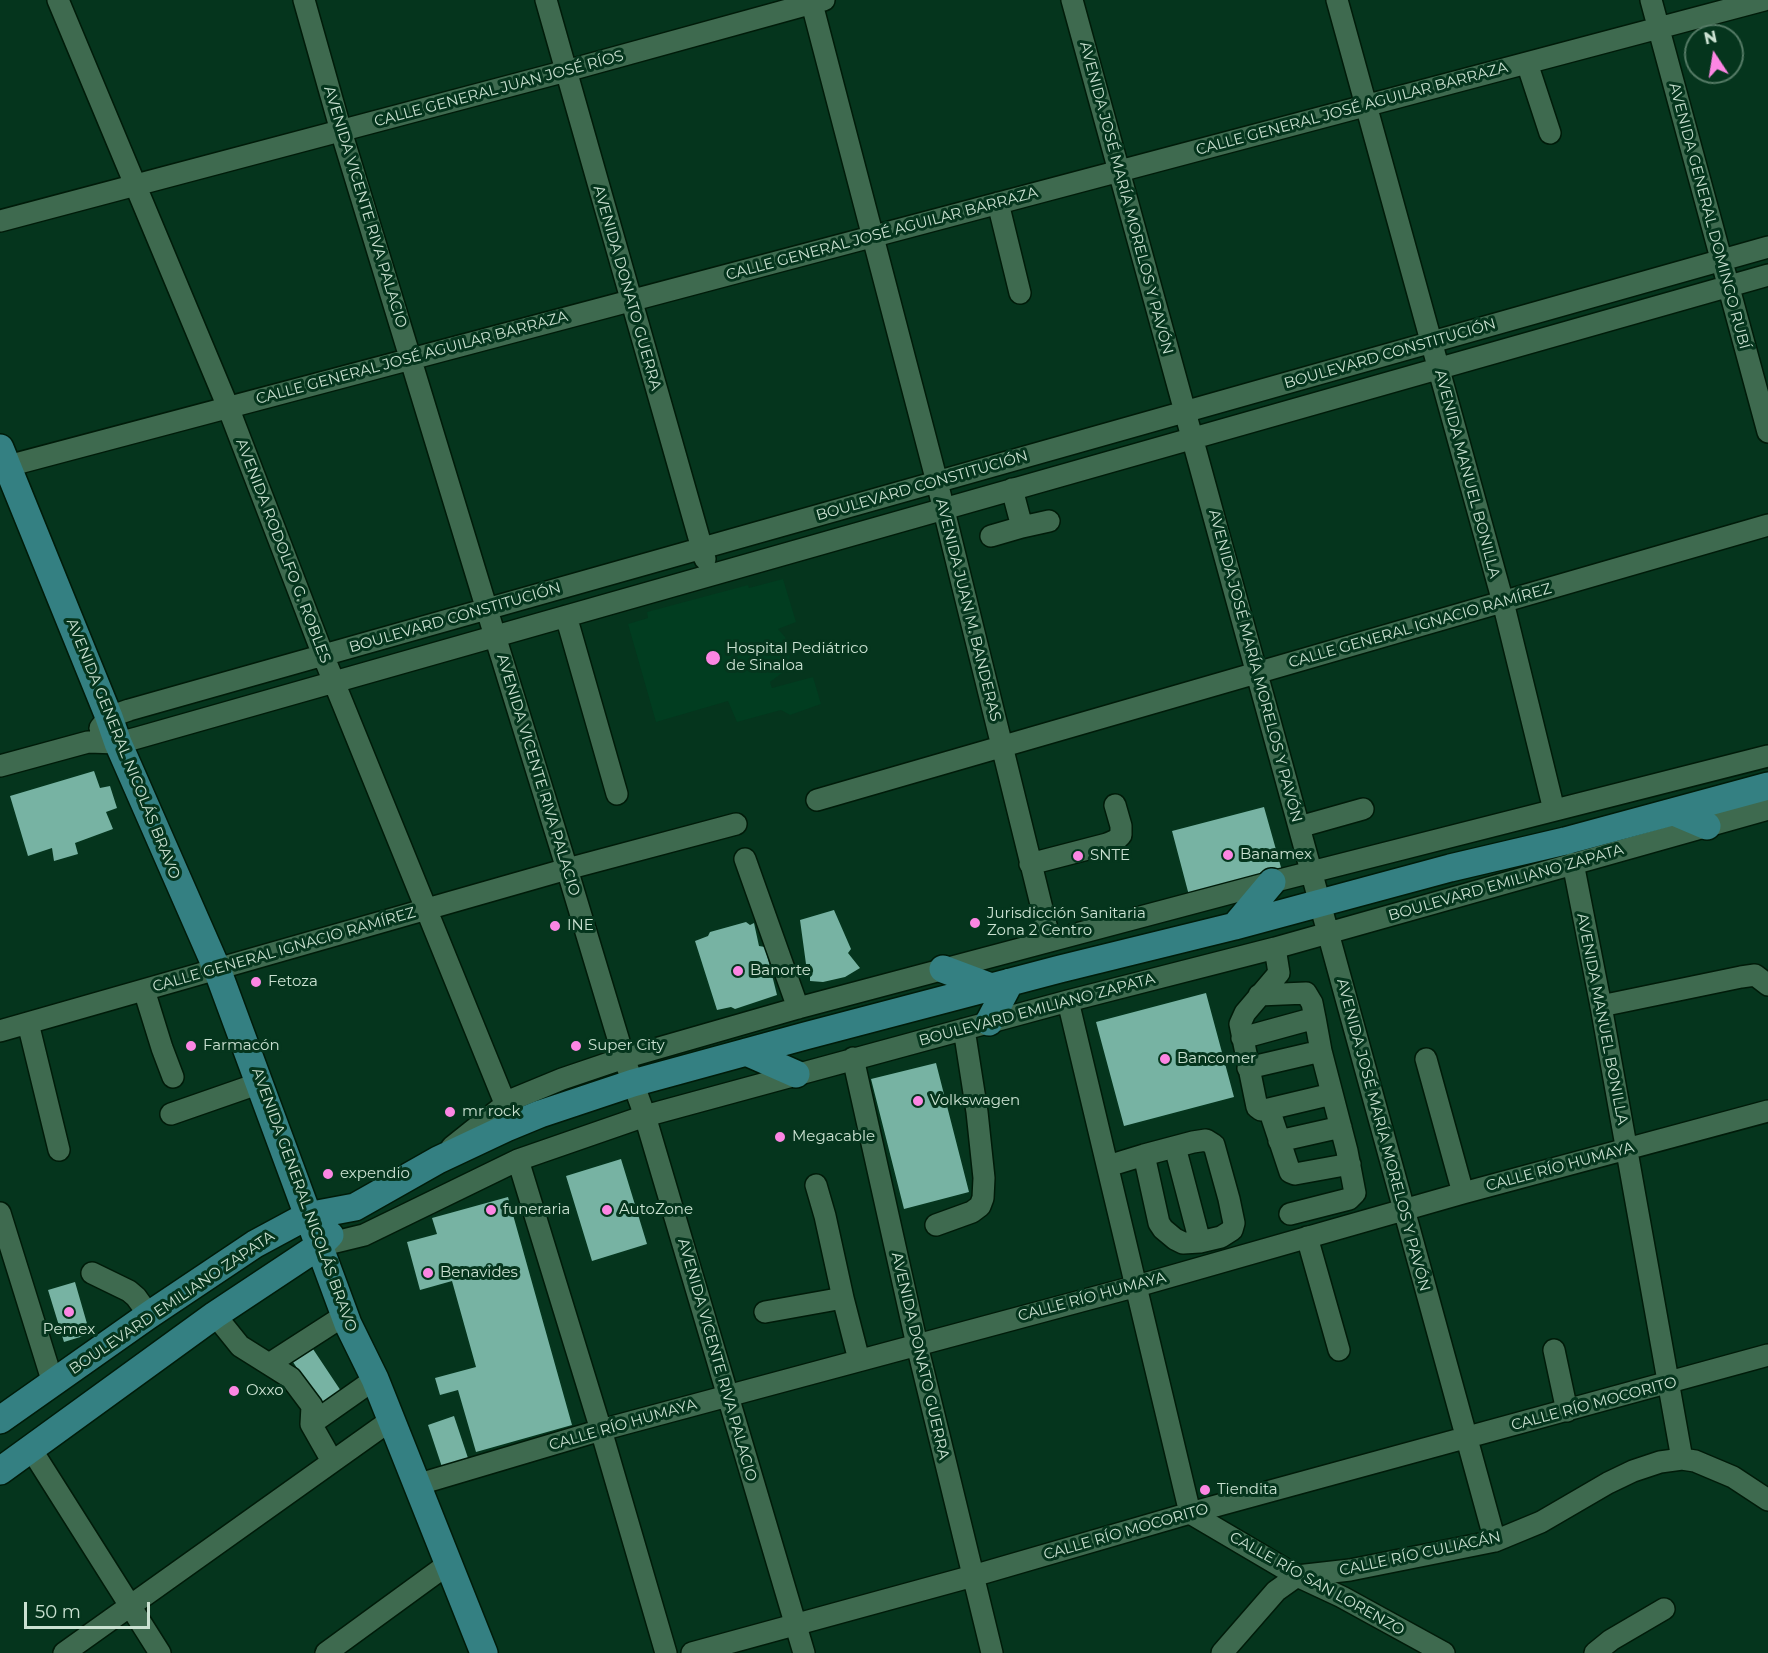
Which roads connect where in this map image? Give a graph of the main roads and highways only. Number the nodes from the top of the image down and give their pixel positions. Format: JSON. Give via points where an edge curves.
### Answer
{"nodes":[{"id":1,"x":2,"y":460,"type":"edge"},
{"id":2,"x":1768,"y":786,"type":"edge"},
{"id":3,"x":1674,"y":812,"type":"junction"},
{"id":4,"x":1707,"y":826,"type":"road end"},
{"id":5,"x":1272,"y":882,"type":"road end"},
{"id":6,"x":1234,"y":926,"type":"junction"},
{"id":7,"x":944,"y":969,"type":"road end"},
{"id":8,"x":1000,"y":984,"type":"junction"},
{"id":9,"x":976,"y":1025,"type":"road end"},
{"id":10,"x":746,"y":1052,"type":"junction"},
{"id":11,"x":795,"y":1074,"type":"road end"},
{"id":12,"x":355,"y":1207,"type":"junction"},
{"id":13,"x":307,"y":1216,"type":"junction"},
{"id":14,"x":319,"y":1246,"type":"junction"},
{"id":15,"x":0,"y":1420,"type":"edge"},
{"id":16,"x":0,"y":1471,"type":"edge"},
{"id":17,"x":484,"y":1653,"type":"edge"}],
"edges":[{"from":1,"to":13,"type":"main road","name":"AVENIDA GENERAL NICOLÁS BRAVO","via":[[118,743],[217,969]]},
{"from":2,"to":3,"type":"main road","name":"BOULEVARD EMILIANO ZAPATA"},
{"from":3,"to":4,"type":"main road"},
{"from":3,"to":6,"type":"main road","name":"BOULEVARD EMILIANO ZAPATA"},
{"from":5,"to":6,"type":"main road"},
{"from":6,"to":8,"type":"main road","name":"BOULEVARD EMILIANO ZAPATA"},
{"from":7,"to":8,"type":"main road"},
{"from":8,"to":9,"type":"main road"},
{"from":8,"to":10,"type":"main road","name":"BOULEVARD EMILIANO ZAPATA"},
{"from":10,"to":11,"type":"main road"},
{"from":10,"to":12,"type":"main road","name":"BOULEVARD EMILIANO ZAPATA","via":[[628,1071],[438,1160]]},
{"from":12,"to":13,"type":"main road","name":"BOULEVARD EMILIANO ZAPATA"},
{"from":12,"to":14,"type":"main road","name":"BOULEVARD EMILIANO ZAPATA"},
{"from":13,"to":14,"type":"main road","name":"AVENIDA GENERAL NICOLÁS BRAVO"},
{"from":13,"to":15,"type":"main road","name":"BOULEVARD EMILIANO ZAPATA","via":[[255,1244]]},
{"from":14,"to":16,"type":"main road","name":"BOULEVARD EMILIANO ZAPATA","via":[[215,1315]]},
{"from":14,"to":17,"type":"main road","name":"AVENIDA GENERAL NICOLÁS BRAVO"}]}
